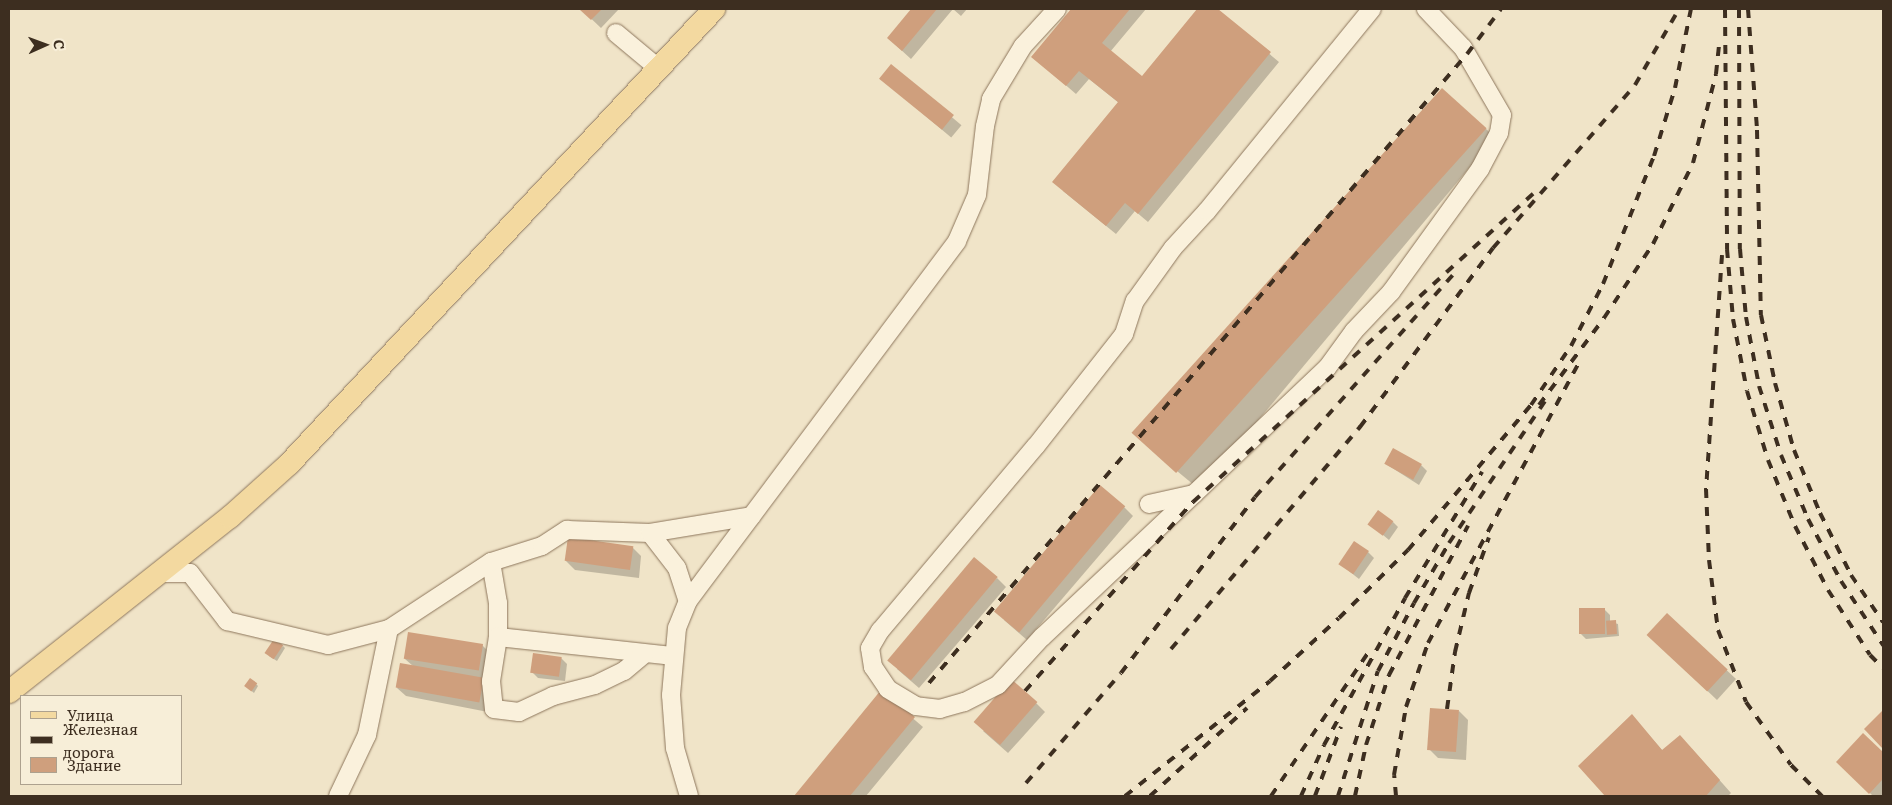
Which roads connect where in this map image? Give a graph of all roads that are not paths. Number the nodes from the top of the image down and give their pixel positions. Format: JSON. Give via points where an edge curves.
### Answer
{"nodes":[{"id":1,"x":714,"y":9,"type":"edge"},
{"id":2,"x":1057,"y":9,"type":"edge"},
{"id":3,"x":1372,"y":9,"type":"edge"},
{"id":4,"x":1426,"y":9,"type":"edge"},
{"id":5,"x":616,"y":32,"type":"dead end"},
{"id":6,"x":658,"y":68,"type":"junction"},
{"id":7,"x":1194,"y":494,"type":"junction"},
{"id":8,"x":1149,"y":504,"type":"dead end"},
{"id":9,"x":752,"y":516,"type":"junction"},
{"id":10,"x":650,"y":533,"type":"junction"},
{"id":11,"x":491,"y":562,"type":"junction"},
{"id":12,"x":160,"y":573,"type":"junction"},
{"id":13,"x":688,"y":601,"type":"junction"},
{"id":14,"x":389,"y":629,"type":"junction"},
{"id":15,"x":498,"y":637,"type":"junction"},
{"id":16,"x":644,"y":654,"type":"junction"},
{"id":17,"x":672,"y":656,"type":"junction"},
{"id":18,"x":9,"y":692,"type":"edge"},
{"id":19,"x":338,"y":796,"type":"edge"},
{"id":20,"x":689,"y":796,"type":"edge"}],
"edges":[{"from":1,"to":6,"type":"main road"},
{"from":2,"to":9,"type":"lane","via":[[1023,46],[991,99],[977,195],[957,241]]},
{"from":3,"to":7,"type":"lane","via":[[1207,212],[1172,248],[1135,301],[1124,334],[1036,446],[880,631],[870,648],[873,667],[888,690],[916,706],[940,708],[964,702],[998,685],[1042,637]]},
{"from":4,"to":7,"type":"lane","via":[[1477,68],[1502,114],[1499,133],[1480,169],[1392,292],[1354,331],[1327,368]]},
{"from":5,"to":6,"type":"lane"},
{"from":6,"to":12,"type":"main road","via":[[289,464]]},
{"from":7,"to":8,"type":"lane"},
{"from":9,"to":10,"type":"lane"},
{"from":9,"to":13,"type":"lane"},
{"from":10,"to":11,"type":"lane","via":[[567,530],[542,546]]},
{"from":10,"to":13,"type":"lane","via":[[677,568]]},
{"from":11,"to":14,"type":"lane"},
{"from":11,"to":15,"type":"lane","via":[[498,604]]},
{"from":12,"to":14,"type":"lane","via":[[190,573],[227,621],[328,645]]},
{"from":12,"to":18,"type":"main road"},
{"from":13,"to":17,"type":"lane","via":[[677,628]]},
{"from":14,"to":19,"type":"lane","via":[[367,735]]},
{"from":15,"to":16,"type":"lane"},
{"from":15,"to":16,"type":"lane","via":[[491,681],[494,709],[519,712],[553,696],[595,685],[624,671]]},
{"from":16,"to":17,"type":"lane"},
{"from":17,"to":20,"type":"lane","via":[[670,695],[675,748]]}]}
